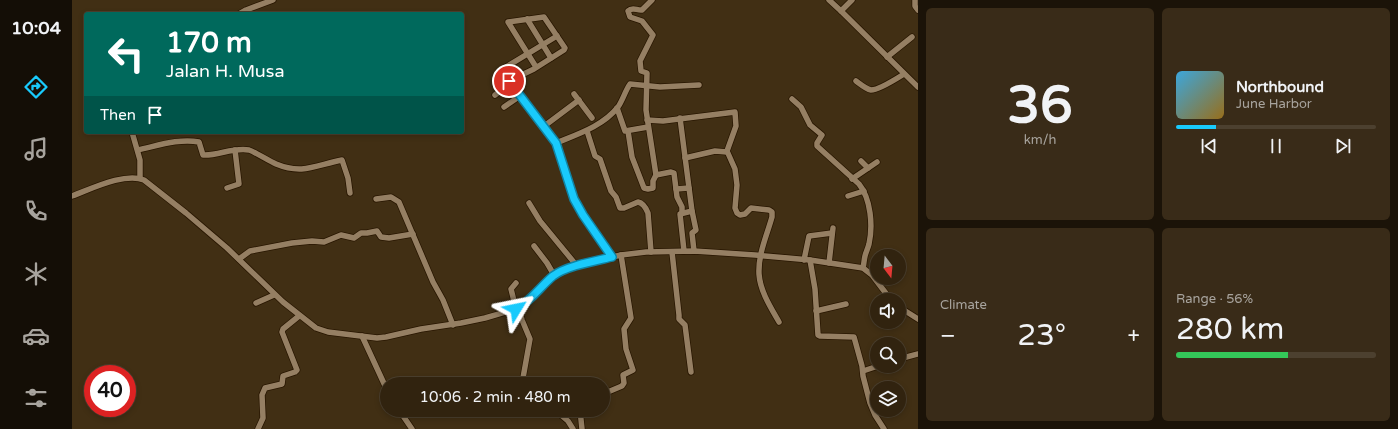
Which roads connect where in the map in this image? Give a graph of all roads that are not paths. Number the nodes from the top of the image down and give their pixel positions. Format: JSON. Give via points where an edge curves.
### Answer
{"nodes":[{"id":1,"x":273,"y":0,"type":"edge"},
{"id":2,"x":652,"y":0,"type":"edge"},
{"id":3,"x":829,"y":0,"type":"edge"},
{"id":4,"x":852,"y":0,"type":"edge"},
{"id":5,"x":915,"y":0,"type":"edge"},
{"id":6,"x":918,"y":10,"type":"edge"},
{"id":7,"x":841,"y":11,"type":"junction"},
{"id":8,"x":242,"y":12,"type":"edge"},
{"id":9,"x":527,"y":19,"type":"junction"},
{"id":10,"x":557,"y":36,"type":"junction"},
{"id":11,"x":912,"y":37,"type":"dead end"},
{"id":12,"x":543,"y":45,"type":"junction"},
{"id":13,"x":528,"y":54,"type":"junction"},
{"id":14,"x":887,"y":57,"type":"junction"},
{"id":15,"x":551,"y":58,"type":"junction"},
{"id":16,"x":536,"y":67,"type":"junction"},
{"id":17,"x":904,"y":74,"type":"junction"},
{"id":18,"x":918,"y":77,"type":"edge"},
{"id":19,"x":856,"y":81,"type":"dead end"},
{"id":20,"x":510,"y":82,"type":"junction"},
{"id":21,"x":913,"y":82,"type":"junction"},
{"id":22,"x":699,"y":85,"type":"dead end"},
{"id":23,"x":647,"y":86,"type":"junction"},
{"id":24,"x":918,"y":87,"type":"edge"},
{"id":25,"x":574,"y":94,"type":"dead end"},
{"id":26,"x":495,"y":95,"type":"dead end"},
{"id":27,"x":520,"y":96,"type":"junction"},
{"id":28,"x":792,"y":99,"type":"dead end"},
{"id":29,"x":579,"y":100,"type":"junction"},
{"id":30,"x":504,"y":107,"type":"dead end"},
{"id":31,"x":617,"y":108,"type":"junction"},
{"id":32,"x":592,"y":118,"type":"dead end"},
{"id":33,"x":680,"y":118,"type":"junction"},
{"id":34,"x":647,"y":120,"type":"junction"},
{"id":35,"x":543,"y":127,"type":"junction"},
{"id":36,"x":648,"y":127,"type":"junction"},
{"id":37,"x":587,"y":131,"type":"junction"},
{"id":38,"x":628,"y":131,"type":"junction"},
{"id":39,"x":133,"y":134,"type":"edge"},
{"id":40,"x":556,"y":143,"type":"junction"},
{"id":41,"x":138,"y":150,"type":"junction"},
{"id":42,"x":235,"y":150,"type":"junction"},
{"id":43,"x":727,"y":152,"type":"junction"},
{"id":44,"x":685,"y":158,"type":"junction"},
{"id":45,"x":861,"y":161,"type":"dead end"},
{"id":46,"x":877,"y":162,"type":"dead end"},
{"id":47,"x":868,"y":168,"type":"junction"},
{"id":48,"x":656,"y":175,"type":"junction"},
{"id":49,"x":140,"y":178,"type":"junction"},
{"id":50,"x":852,"y":179,"type":"junction"},
{"id":51,"x":227,"y":188,"type":"dead end"},
{"id":52,"x":689,"y":188,"type":"junction"},
{"id":53,"x":676,"y":189,"type":"junction"},
{"id":54,"x":864,"y":191,"type":"junction"},
{"id":55,"x":350,"y":193,"type":"dead end"},
{"id":56,"x":72,"y":196,"type":"edge"},
{"id":57,"x":848,"y":196,"type":"dead end"},
{"id":58,"x":376,"y":199,"type":"dead end"},
{"id":59,"x":529,"y":203,"type":"dead end"},
{"id":60,"x":692,"y":211,"type":"junction"},
{"id":61,"x":682,"y":213,"type":"junction"},
{"id":62,"x":413,"y":234,"type":"junction"},
{"id":63,"x":534,"y":246,"type":"dead end"},
{"id":64,"x":684,"y":251,"type":"junction"},
{"id":65,"x":694,"y":251,"type":"junction"},
{"id":66,"x":651,"y":252,"type":"junction"},
{"id":67,"x":672,"y":252,"type":"junction"},
{"id":68,"x":620,"y":255,"type":"junction"},
{"id":69,"x":761,"y":255,"type":"junction"},
{"id":70,"x":612,"y":257,"type":"junction"},
{"id":71,"x":239,"y":259,"type":"junction"},
{"id":72,"x":807,"y":260,"type":"junction"},
{"id":73,"x":829,"y":263,"type":"junction"},
{"id":74,"x":577,"y":266,"type":"junction"},
{"id":75,"x":863,"y":268,"type":"junction"},
{"id":76,"x":554,"y":276,"type":"junction"},
{"id":77,"x":516,"y":283,"type":"dead end"},
{"id":78,"x":885,"y":293,"type":"edge"},
{"id":79,"x":274,"y":295,"type":"junction"},
{"id":80,"x":256,"y":303,"type":"dead end"},
{"id":81,"x":846,"y":304,"type":"dead end"},
{"id":82,"x":517,"y":308,"type":"junction"},
{"id":83,"x":816,"y":311,"type":"junction"},
{"id":84,"x":906,"y":311,"type":"edge"},
{"id":85,"x":299,"y":316,"type":"junction"},
{"id":86,"x":918,"y":319,"type":"edge"},
{"id":87,"x":779,"y":322,"type":"dead end"},
{"id":88,"x":453,"y":325,"type":"junction"},
{"id":89,"x":362,"y":336,"type":"junction"},
{"id":90,"x":918,"y":354,"type":"edge"},
{"id":91,"x":906,"y":357,"type":"edge"},
{"id":92,"x":870,"y":369,"type":"edge"},
{"id":93,"x":863,"y":371,"type":"junction"},
{"id":94,"x":691,"y":372,"type":"dead end"},
{"id":95,"x":381,"y":377,"type":"edge"},
{"id":96,"x":523,"y":377,"type":"edge"},
{"id":97,"x":610,"y":391,"type":"edge"},
{"id":98,"x":403,"y":417,"type":"edge"},
{"id":99,"x":564,"y":417,"type":"edge"},
{"id":100,"x":581,"y":417,"type":"edge"},
{"id":101,"x":258,"y":429,"type":"edge"},
{"id":102,"x":412,"y":429,"type":"edge"},
{"id":103,"x":573,"y":429,"type":"edge"},
{"id":104,"x":582,"y":429,"type":"edge"},
{"id":105,"x":884,"y":429,"type":"edge"}],
"edges":[{"from":1,"to":8,"type":"street"},
{"from":2,"to":23,"type":"street","via":[[642,10],[630,9],[629,13],[633,19],[643,22],[653,35],[640,62],[641,71],[647,73]]},
{"from":3,"to":7,"type":"street"},
{"from":4,"to":7,"type":"street"},
{"from":5,"to":6,"type":"street"},
{"from":7,"to":14,"type":"street"},
{"from":9,"to":10,"type":"street","via":[[544,17]]},
{"from":9,"to":12,"type":"street"},
{"from":9,"to":13,"type":"street","via":[[508,22]]},
{"from":10,"to":12,"type":"street"},
{"from":10,"to":15,"type":"street","via":[[564,49]]},
{"from":11,"to":14,"type":"street"},
{"from":12,"to":13,"type":"street"},
{"from":12,"to":15,"type":"street"},
{"from":13,"to":16,"type":"street"},
{"from":13,"to":20,"type":"street","via":[[503,69]]},
{"from":14,"to":17,"type":"street"},
{"from":15,"to":16,"type":"street"},
{"from":16,"to":20,"type":"street"},
{"from":17,"to":19,"type":"street","via":[[885,85],[868,90]]},
{"from":17,"to":21,"type":"street"},
{"from":18,"to":21,"type":"street"},
{"from":20,"to":26,"type":"street"},
{"from":20,"to":27,"type":"street"},
{"from":21,"to":24,"type":"street"},
{"from":22,"to":23,"type":"street"},
{"from":23,"to":31,"type":"street","via":[[630,84]]},
{"from":23,"to":34,"type":"street"},
{"from":25,"to":29,"type":"street"},
{"from":27,"to":30,"type":"street"},
{"from":27,"to":35,"type":"street"},
{"from":28,"to":50,"type":"street","via":[[801,107],[810,125],[822,135],[817,146]]},
{"from":29,"to":32,"type":"street"},
{"from":29,"to":35,"type":"street"},
{"from":31,"to":37,"type":"street"},
{"from":31,"to":38,"type":"street","via":[[624,130]]},
{"from":33,"to":34,"type":"street"},
{"from":33,"to":43,"type":"street","via":[[734,111],[736,126]]},
{"from":33,"to":44,"type":"street"},
{"from":34,"to":36,"type":"street"},
{"from":35,"to":40,"type":"street"},
{"from":36,"to":38,"type":"street"},
{"from":36,"to":48,"type":"street"},
{"from":37,"to":40,"type":"street"},
{"from":37,"to":66,"type":"street","via":[[595,155],[600,159],[620,208],[638,202],[646,209]]},
{"from":38,"to":48,"type":"street","via":[[632,157],[644,188],[652,188]]},
{"from":39,"to":41,"type":"street"},
{"from":40,"to":70,"type":"street","via":[[574,199]]},
{"from":41,"to":42,"type":"street","via":[[190,141],[200,142],[203,155]]},
{"from":41,"to":49,"type":"street"},
{"from":42,"to":51,"type":"street","via":[[239,184]]},
{"from":42,"to":55,"type":"street","via":[[250,150],[281,166],[301,170],[342,160]]},
{"from":43,"to":44,"type":"street","via":[[715,150]]},
{"from":43,"to":69,"type":"street","via":[[736,170],[737,213],[745,214],[751,208],[772,212]]},
{"from":44,"to":52,"type":"street"},
{"from":45,"to":47,"type":"street"},
{"from":46,"to":47,"type":"street"},
{"from":47,"to":50,"type":"street"},
{"from":48,"to":53,"type":"street","via":[[673,172]]},
{"from":49,"to":56,"type":"street","via":[[123,179]]},
{"from":49,"to":71,"type":"street","via":[[186,213]]},
{"from":50,"to":54,"type":"street"},
{"from":52,"to":53,"type":"street"},
{"from":52,"to":60,"type":"street"},
{"from":53,"to":61,"type":"street"},
{"from":54,"to":57,"type":"street"},
{"from":54,"to":75,"type":"street","via":[[870,224]]},
{"from":58,"to":62,"type":"street","via":[[397,200]]},
{"from":59,"to":74,"type":"street","via":[[540,221]]},
{"from":60,"to":61,"type":"street"},
{"from":60,"to":65,"type":"street","via":[[696,230],[692,233]]},
{"from":61,"to":64,"type":"street","via":[[679,216]]},
{"from":62,"to":71,"type":"street","via":[[389,238],[381,237],[377,231],[360,233],[354,238],[341,235],[324,242],[292,243],[250,251]]},
{"from":62,"to":88,"type":"street"},
{"from":63,"to":76,"type":"street"},
{"from":64,"to":65,"type":"street"},
{"from":64,"to":67,"type":"street"},
{"from":65,"to":69,"type":"street"},
{"from":66,"to":67,"type":"street"},
{"from":66,"to":68,"type":"street"},
{"from":67,"to":94,"type":"street","via":[[679,319],[685,325]]},
{"from":68,"to":70,"type":"street"},
{"from":68,"to":97,"type":"street","via":[[631,318],[624,327],[626,347],[633,370],[623,375],[622,386]]},
{"from":69,"to":72,"type":"street"},
{"from":69,"to":87,"type":"street","via":[[760,279]]},
{"from":70,"to":74,"type":"street"},
{"from":71,"to":79,"type":"street"},
{"from":72,"to":73,"type":"street"},
{"from":72,"to":73,"type":"street","via":[[809,236],[832,231]]},
{"from":72,"to":83,"type":"street"},
{"from":73,"to":75,"type":"street"},
{"from":74,"to":76,"type":"street"},
{"from":75,"to":78,"type":"street","via":[[872,274]]},
{"from":76,"to":82,"type":"street","via":[[528,302]]},
{"from":77,"to":82,"type":"street","via":[[511,289]]},
{"from":79,"to":80,"type":"street"},
{"from":79,"to":85,"type":"street"},
{"from":81,"to":83,"type":"street"},
{"from":82,"to":88,"type":"street"},
{"from":82,"to":96,"type":"street","via":[[530,339]]},
{"from":83,"to":93,"type":"street","via":[[818,336],[854,336]]},
{"from":84,"to":86,"type":"street"},
{"from":85,"to":89,"type":"street","via":[[323,331]]},
{"from":85,"to":101,"type":"street","via":[[282,332],[297,370],[283,376],[282,384],[265,388],[262,395],[263,418]]},
{"from":88,"to":89,"type":"street","via":[[421,329],[386,338]]},
{"from":89,"to":95,"type":"street"},
{"from":90,"to":91,"type":"street"},
{"from":92,"to":93,"type":"street"},
{"from":93,"to":105,"type":"street","via":[[870,403]]},
{"from":98,"to":102,"type":"street"},
{"from":99,"to":103,"type":"street"},
{"from":100,"to":104,"type":"street"}]}
